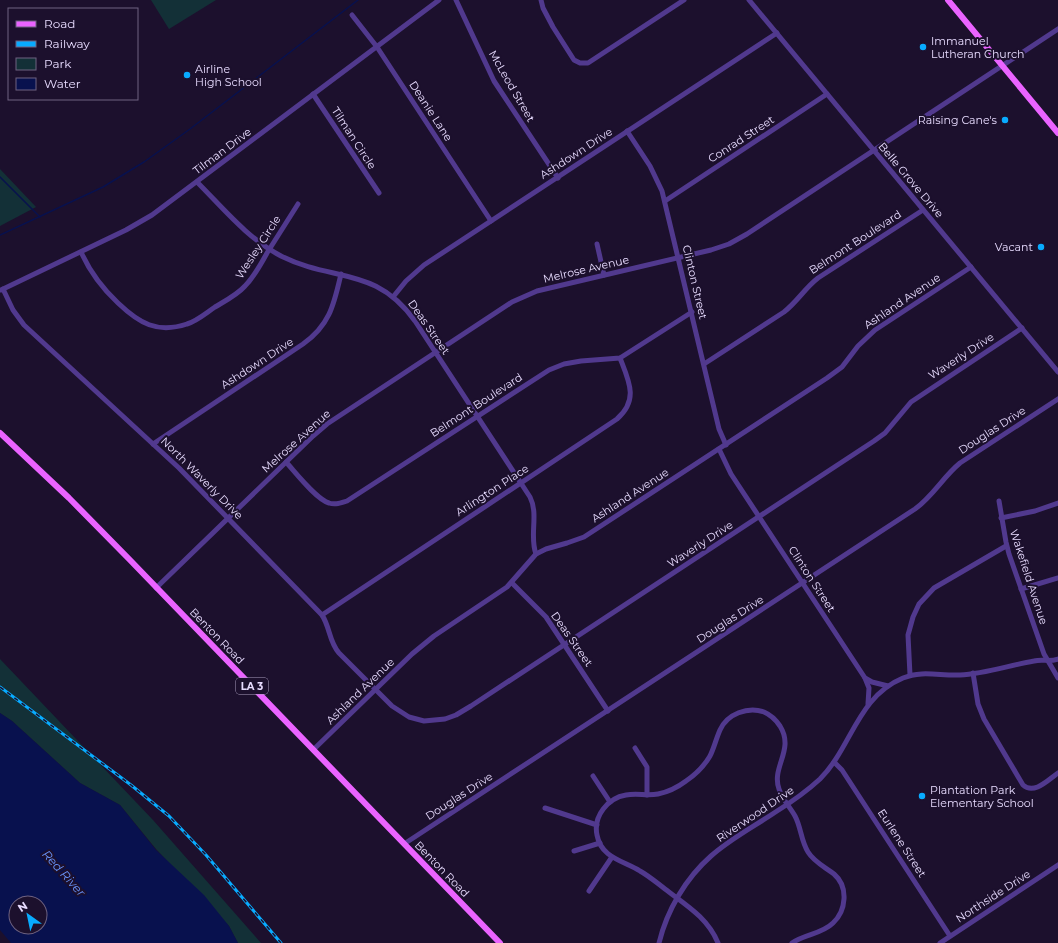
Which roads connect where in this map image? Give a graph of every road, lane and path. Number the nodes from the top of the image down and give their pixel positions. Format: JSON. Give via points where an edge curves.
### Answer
{"nodes":[{"id":1,"x":439,"y":0,"type":"edge"},
{"id":2,"x":456,"y":0,"type":"edge"},
{"id":3,"x":541,"y":0,"type":"edge"},
{"id":4,"x":684,"y":0,"type":"edge"},
{"id":5,"x":749,"y":0,"type":"edge"},
{"id":6,"x":948,"y":0,"type":"edge"},
{"id":7,"x":352,"y":15,"type":"dead end"},
{"id":8,"x":1058,"y":29,"type":"edge"},
{"id":9,"x":777,"y":33,"type":"junction"},
{"id":10,"x":377,"y":47,"type":"junction"},
{"id":11,"x":1002,"y":66,"type":"junction"},
{"id":12,"x":313,"y":94,"type":"junction"},
{"id":13,"x":828,"y":94,"type":"junction"},
{"id":14,"x":627,"y":131,"type":"junction"},
{"id":15,"x":1058,"y":133,"type":"edge"},
{"id":16,"x":874,"y":150,"type":"junction"},
{"id":17,"x":558,"y":178,"type":"junction"},
{"id":18,"x":197,"y":182,"type":"junction"},
{"id":19,"x":378,"y":193,"type":"dead end"},
{"id":20,"x":665,"y":201,"type":"junction"},
{"id":21,"x":298,"y":204,"type":"dead end"},
{"id":22,"x":923,"y":210,"type":"junction"},
{"id":23,"x":491,"y":221,"type":"junction"},
{"id":24,"x":597,"y":244,"type":"dead end"},
{"id":25,"x":270,"y":250,"type":"junction"},
{"id":26,"x":81,"y":252,"type":"junction"},
{"id":27,"x":679,"y":258,"type":"junction"},
{"id":28,"x":971,"y":268,"type":"junction"},
{"id":29,"x":341,"y":274,"type":"junction"},
{"id":30,"x":604,"y":275,"type":"junction"},
{"id":31,"x":1,"y":290,"type":"edge"},
{"id":32,"x":393,"y":297,"type":"junction"},
{"id":33,"x":692,"y":312,"type":"junction"},
{"id":34,"x":1022,"y":328,"type":"junction"},
{"id":35,"x":435,"y":352,"type":"junction"},
{"id":36,"x":620,"y":358,"type":"junction"},
{"id":37,"x":704,"y":364,"type":"junction"},
{"id":38,"x":1058,"y":372,"type":"edge"},
{"id":39,"x":1058,"y":399,"type":"edge"},
{"id":40,"x":477,"y":416,"type":"junction"},
{"id":41,"x":0,"y":433,"type":"edge"},
{"id":42,"x":153,"y":444,"type":"junction"},
{"id":43,"x":726,"y":444,"type":"junction"},
{"id":44,"x":719,"y":449,"type":"junction"},
{"id":45,"x":286,"y":462,"type":"junction"},
{"id":46,"x":521,"y":483,"type":"junction"},
{"id":47,"x":999,"y":501,"type":"dead end"},
{"id":48,"x":1058,"y":503,"type":"edge"},
{"id":49,"x":759,"y":517,"type":"junction"},
{"id":50,"x":228,"y":518,"type":"junction"},
{"id":51,"x":1001,"y":518,"type":"junction"},
{"id":52,"x":1006,"y":546,"type":"junction"},
{"id":53,"x":536,"y":554,"type":"junction"},
{"id":54,"x":1058,"y":578,"type":"edge"},
{"id":55,"x":512,"y":583,"type":"junction"},
{"id":56,"x":803,"y":583,"type":"junction"},
{"id":57,"x":156,"y":588,"type":"junction"},
{"id":58,"x":1021,"y":589,"type":"junction"},
{"id":59,"x":322,"y":615,"type":"junction"},
{"id":60,"x":565,"y":645,"type":"junction"},
{"id":61,"x":1058,"y":659,"type":"edge"},
{"id":62,"x":1047,"y":661,"type":"junction"},
{"id":63,"x":973,"y":673,"type":"junction"},
{"id":64,"x":910,"y":675,"type":"junction"},
{"id":65,"x":865,"y":678,"type":"junction"},
{"id":66,"x":1058,"y":678,"type":"edge"},
{"id":67,"x":888,"y":686,"type":"junction"},
{"id":68,"x":376,"y":690,"type":"junction"},
{"id":69,"x":868,"y":704,"type":"junction"},
{"id":70,"x":608,"y":711,"type":"junction"},
{"id":71,"x":635,"y":748,"type":"dead end"},
{"id":72,"x":313,"y":750,"type":"junction"},
{"id":73,"x":834,"y":762,"type":"junction"},
{"id":74,"x":1058,"y":773,"type":"edge"},
{"id":75,"x":593,"y":776,"type":"dead end"},
{"id":76,"x":647,"y":795,"type":"junction"},
{"id":77,"x":610,"y":802,"type":"junction"},
{"id":78,"x":787,"y":804,"type":"junction"},
{"id":79,"x":545,"y":808,"type":"dead end"},
{"id":80,"x":597,"y":825,"type":"junction"},
{"id":81,"x":600,"y":843,"type":"junction"},
{"id":82,"x":404,"y":844,"type":"junction"},
{"id":83,"x":574,"y":851,"type":"dead end"},
{"id":84,"x":612,"y":857,"type":"junction"},
{"id":85,"x":1058,"y":865,"type":"edge"},
{"id":86,"x":589,"y":891,"type":"dead end"},
{"id":87,"x":677,"y":898,"type":"junction"},
{"id":88,"x":950,"y":936,"type":"junction"},
{"id":89,"x":499,"y":943,"type":"edge"},
{"id":90,"x":659,"y":943,"type":"edge"},
{"id":91,"x":718,"y":943,"type":"edge"},
{"id":92,"x":792,"y":943,"type":"edge"},
{"id":93,"x":940,"y":943,"type":"edge"}],
"edges":[{"from":1,"to":10,"type":"street","name":"Tilman Drive"},
{"from":2,"to":17,"type":"street","name":"McLeod Street","via":[[494,80]]},
{"from":3,"to":4,"type":"street","via":[[553,27],[574,60],[582,64],[588,63]]},
{"from":5,"to":9,"type":"street","name":"Belle Grove Drive"},
{"from":6,"to":11,"type":"main road"},
{"from":7,"to":10,"type":"street","name":"Deanie Lane"},
{"from":8,"to":11,"type":"street","name":"Melrose Avenue"},
{"from":9,"to":13,"type":"street","name":"Belle Grove Drive"},
{"from":9,"to":14,"type":"street","name":"Ashdown Drive"},
{"from":10,"to":12,"type":"street","name":"Tilman Drive"},
{"from":10,"to":23,"type":"street","name":"Deanie Lane"},
{"from":11,"to":15,"type":"main road"},
{"from":11,"to":16,"type":"street","name":"Melrose Avenue"},
{"from":12,"to":18,"type":"street","name":"Tilman Drive"},
{"from":12,"to":19,"type":"street","name":"Tilman Circle"},
{"from":13,"to":16,"type":"street","name":"Belle Grove Drive"},
{"from":13,"to":20,"type":"street","name":"Conrad Street"},
{"from":14,"to":17,"type":"street","name":"Ashdown Drive"},
{"from":14,"to":20,"type":"street","name":"Clinton Street","via":[[657,179]]},
{"from":16,"to":22,"type":"street","name":"Belle Grove Drive"},
{"from":16,"to":27,"type":"street","name":"Melrose Avenue","via":[[737,240]]},
{"from":17,"to":23,"type":"street","name":"Ashdown Drive"},
{"from":18,"to":25,"type":"street","name":"Deas Street","via":[[243,229]]},
{"from":18,"to":26,"type":"street","name":"Tilman Drive","via":[[144,221]]},
{"from":20,"to":27,"type":"street","name":"Clinton Street"},
{"from":21,"to":25,"type":"street","name":"Wesley Circle"},
{"from":22,"to":28,"type":"street","name":"Belle Grove Drive"},
{"from":22,"to":37,"type":"street","name":"Belmont Boulevard","via":[[818,278],[784,312]]},
{"from":23,"to":32,"type":"street","name":"Ashdown Drive","via":[[424,265]]},
{"from":24,"to":30,"type":"street"},
{"from":25,"to":26,"type":"street","name":"Wesley Circle","via":[[241,290],[191,323],[170,328],[152,326],[132,316],[102,287]]},
{"from":25,"to":29,"type":"street","name":"Deas Street","via":[[304,266]]},
{"from":26,"to":31,"type":"street","name":"Tilman Drive"},
{"from":27,"to":30,"type":"street","name":"Melrose Avenue"},
{"from":27,"to":33,"type":"street","name":"Clinton Street"},
{"from":28,"to":34,"type":"street","name":"Belle Grove Drive"},
{"from":28,"to":43,"type":"street","name":"Ashland Avenue","via":[[875,330],[838,370]]},
{"from":29,"to":32,"type":"street","name":"Deas Street","via":[[370,283]]},
{"from":29,"to":42,"type":"street","name":"Ashdown Drive","via":[[330,313],[314,335],[297,349]]},
{"from":30,"to":35,"type":"street","name":"Melrose Avenue","via":[[521,297]]},
{"from":31,"to":42,"type":"street","name":"North Waverly Drive","via":[[24,325]]},
{"from":32,"to":35,"type":"street","name":"Deas Street","via":[[410,314]]},
{"from":33,"to":36,"type":"street","name":"Belmont Boulevard"},
{"from":33,"to":37,"type":"street","name":"Clinton Street"},
{"from":34,"to":38,"type":"street","name":"Belle Grove Drive"},
{"from":34,"to":49,"type":"street","name":"Waverly Drive","via":[[912,402],[885,433],[874,441]]},
{"from":35,"to":40,"type":"street","name":"Deas Street"},
{"from":35,"to":45,"type":"street","name":"Melrose Avenue","via":[[335,418]]},
{"from":36,"to":40,"type":"street","name":"Belmont Boulevard","via":[[580,361],[555,367]]},
{"from":36,"to":46,"type":"street","name":"Arlington Place","via":[[631,392],[624,412],[612,423]]},
{"from":37,"to":43,"type":"street","name":"Clinton Street","via":[[719,430]]},
{"from":39,"to":56,"type":"street","name":"Douglas Drive","via":[[960,463],[927,500],[915,509]]},
{"from":40,"to":45,"type":"street","name":"Belmont Boulevard","via":[[361,493],[340,503],[330,503],[320,498]]},
{"from":40,"to":46,"type":"street","name":"Deas Street"},
{"from":41,"to":57,"type":"main road","name":"Benton Road","number":"LA 3"},
{"from":42,"to":50,"type":"street","name":"North Waverly Drive"},
{"from":43,"to":44,"type":"street","name":"Ashland Avenue"},
{"from":44,"to":49,"type":"street","name":"Clinton Street","via":[[731,474]]},
{"from":44,"to":53,"type":"street","name":"Ashland Avenue","via":[[584,537]]},
{"from":45,"to":50,"type":"street","name":"Melrose Avenue"},
{"from":46,"to":53,"type":"street","name":"Deas Street","via":[[533,505],[533,542]]},
{"from":46,"to":59,"type":"street","name":"Arlington Place"},
{"from":47,"to":51,"type":"street","name":"Wakefield Avenue"},
{"from":48,"to":51,"type":"street"},
{"from":49,"to":56,"type":"street","name":"Clinton Street"},
{"from":49,"to":60,"type":"street","name":"Waverly Drive"},
{"from":50,"to":57,"type":"street","name":"Melrose Avenue"},
{"from":50,"to":59,"type":"street","name":"North Waverly Drive"},
{"from":51,"to":52,"type":"street","name":"Wakefield Avenue"},
{"from":52,"to":58,"type":"street","name":"Wakefield Avenue"},
{"from":52,"to":64,"type":"street","via":[[934,588],[919,604],[912,617],[908,636]]},
{"from":53,"to":55,"type":"street","name":"Ashland Avenue"},
{"from":54,"to":58,"type":"street"},
{"from":55,"to":60,"type":"street","name":"Deas Street","via":[[546,617]]},
{"from":55,"to":68,"type":"street","name":"Ashland Avenue","via":[[428,641]]},
{"from":56,"to":65,"type":"street","name":"Clinton Street"},
{"from":56,"to":70,"type":"street","name":"Douglas Drive"},
{"from":57,"to":72,"type":"main road","name":"Benton Road","number":"LA 3"},
{"from":58,"to":62,"type":"street","name":"Wakefield Avenue"},
{"from":59,"to":68,"type":"street","name":"North Waverly Drive","via":[[335,649]]},
{"from":60,"to":68,"type":"street","name":"Waverly Drive","via":[[462,712],[445,719],[424,721],[410,717],[392,706]]},
{"from":60,"to":70,"type":"street","name":"Deas Street"},
{"from":61,"to":62,"type":"street"},
{"from":62,"to":63,"type":"street","via":[[1036,660]]},
{"from":62,"to":66,"type":"street","name":"Wakefield Avenue"},
{"from":63,"to":64,"type":"street"},
{"from":63,"to":74,"type":"street","via":[[978,704],[984,719],[1023,785],[1029,789],[1035,788]]},
{"from":64,"to":67,"type":"street","name":"Riverwood Drive"},
{"from":65,"to":67,"type":"street"},
{"from":65,"to":69,"type":"street","name":"Clinton Street"},
{"from":67,"to":69,"type":"street","name":"Riverwood Drive"},
{"from":68,"to":72,"type":"street","name":"Ashland Avenue"},
{"from":69,"to":73,"type":"street","name":"Riverwood Drive"},
{"from":70,"to":82,"type":"street","name":"Douglas Drive"},
{"from":71,"to":76,"type":"street","via":[[647,767]]},
{"from":72,"to":82,"type":"main road","name":"Benton Road","number":"LA 3"},
{"from":73,"to":78,"type":"street","name":"Riverwood Drive","via":[[820,779]]},
{"from":73,"to":88,"type":"street","name":"Eurlene Street","via":[[842,770]]},
{"from":75,"to":77,"type":"street"},
{"from":76,"to":77,"type":"street","via":[[627,795]]},
{"from":76,"to":78,"type":"street","via":[[666,792],[686,781],[709,757],[720,730],[728,720],[744,711],[757,711],[776,721],[785,736],[786,747],[777,780]]},
{"from":77,"to":80,"type":"street","via":[[600,815]]},
{"from":78,"to":87,"type":"street","name":"Riverwood Drive","via":[[711,856],[694,873]]},
{"from":78,"to":92,"type":"street","via":[[796,819],[808,853],[838,878],[844,895],[843,910],[831,925]]},
{"from":79,"to":80,"type":"street"},
{"from":80,"to":81,"type":"street","via":[[596,834]]},
{"from":81,"to":83,"type":"street"},
{"from":81,"to":84,"type":"street"},
{"from":82,"to":89,"type":"main road","name":"Benton Road","number":"LA 3"},
{"from":84,"to":86,"type":"street"},
{"from":84,"to":87,"type":"street","via":[[641,871]]},
{"from":85,"to":88,"type":"street","name":"Northside Drive"},
{"from":87,"to":90,"type":"street","name":"Riverwood Drive"},
{"from":87,"to":91,"type":"street","via":[[703,919]]},
{"from":88,"to":93,"type":"street","name":"Northside Drive"}]}
